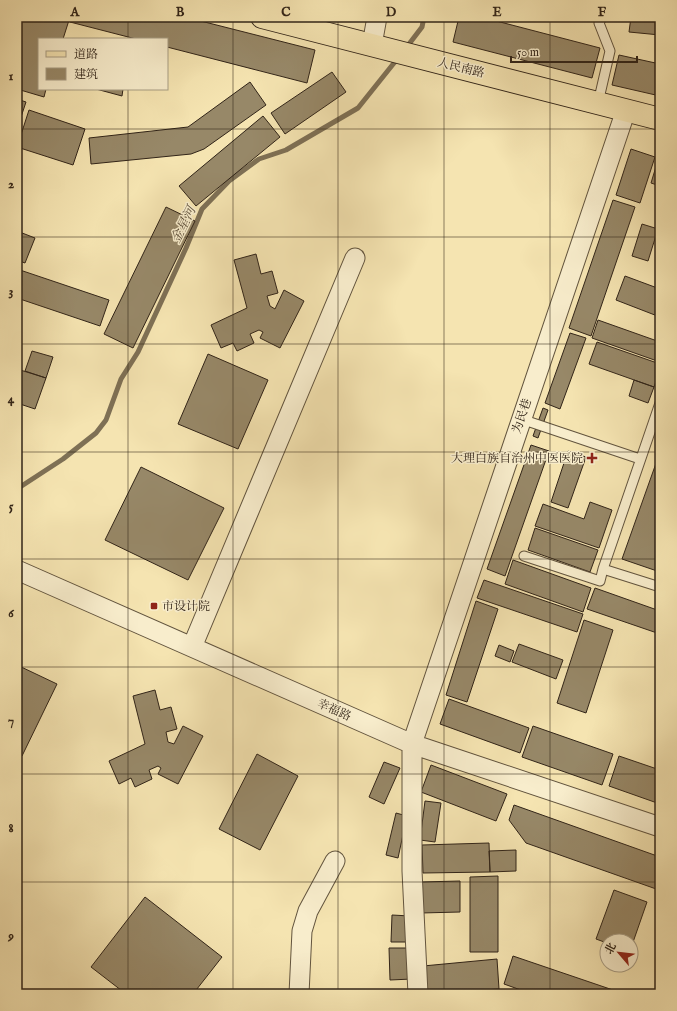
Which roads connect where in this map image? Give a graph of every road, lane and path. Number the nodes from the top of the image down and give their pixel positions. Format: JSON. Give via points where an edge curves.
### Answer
{"nodes":[{"id":1,"x":376,"y":17,"type":"edge"},
{"id":2,"x":602,"y":17,"type":"edge"},
{"id":3,"x":267,"y":18,"type":"edge"},
{"id":4,"x":382,"y":48,"type":"junction"},
{"id":5,"x":598,"y":103,"type":"junction"},
{"id":6,"x":626,"y":110,"type":"junction"},
{"id":7,"x":660,"y":119,"type":"edge"},
{"id":8,"x":355,"y":258,"type":"dead end"},
{"id":9,"x":660,"y":404,"type":"edge"},
{"id":10,"x":521,"y":419,"type":"junction"},
{"id":11,"x":640,"y":459,"type":"junction"},
{"id":12,"x":524,"y":556,"type":"dead end"},
{"id":13,"x":603,"y":569,"type":"junction"},
{"id":14,"x":17,"y":570,"type":"edge"},
{"id":15,"x":660,"y":587,"type":"edge"},
{"id":16,"x":192,"y":647,"type":"junction"},
{"id":17,"x":412,"y":744,"type":"junction"},
{"id":18,"x":660,"y":827,"type":"edge"},
{"id":19,"x":335,"y":861,"type":"dead end"},
{"id":20,"x":299,"y":994,"type":"edge"},
{"id":21,"x":418,"y":994,"type":"edge"}],
"edges":[{"from":1,"to":4,"type":"street"},
{"from":2,"to":5,"type":"lane","via":[[599,23],[610,51]]},
{"from":3,"to":4,"type":"main road","name":"人民南路"},
{"from":4,"to":5,"type":"main road","name":"人民南路"},
{"from":5,"to":6,"type":"main road","name":"人民南路"},
{"from":6,"to":7,"type":"main road","name":"人民南路"},
{"from":6,"to":10,"type":"street","name":"为民巷"},
{"from":8,"to":16,"type":"street"},
{"from":9,"to":11,"type":"lane"},
{"from":10,"to":11,"type":"lane"},
{"from":10,"to":17,"type":"street","name":"为民巷"},
{"from":11,"to":13,"type":"lane"},
{"from":12,"to":13,"type":"lane","via":[[600,581]]},
{"from":13,"to":15,"type":"lane"},
{"from":14,"to":16,"type":"street","name":"幸福路"},
{"from":16,"to":17,"type":"street","name":"幸福路"},
{"from":17,"to":18,"type":"street","name":"幸福路"},
{"from":17,"to":21,"type":"street","name":"为民巷","via":[[412,871]]},
{"from":19,"to":20,"type":"street","via":[[308,911],[302,931]]}]}
